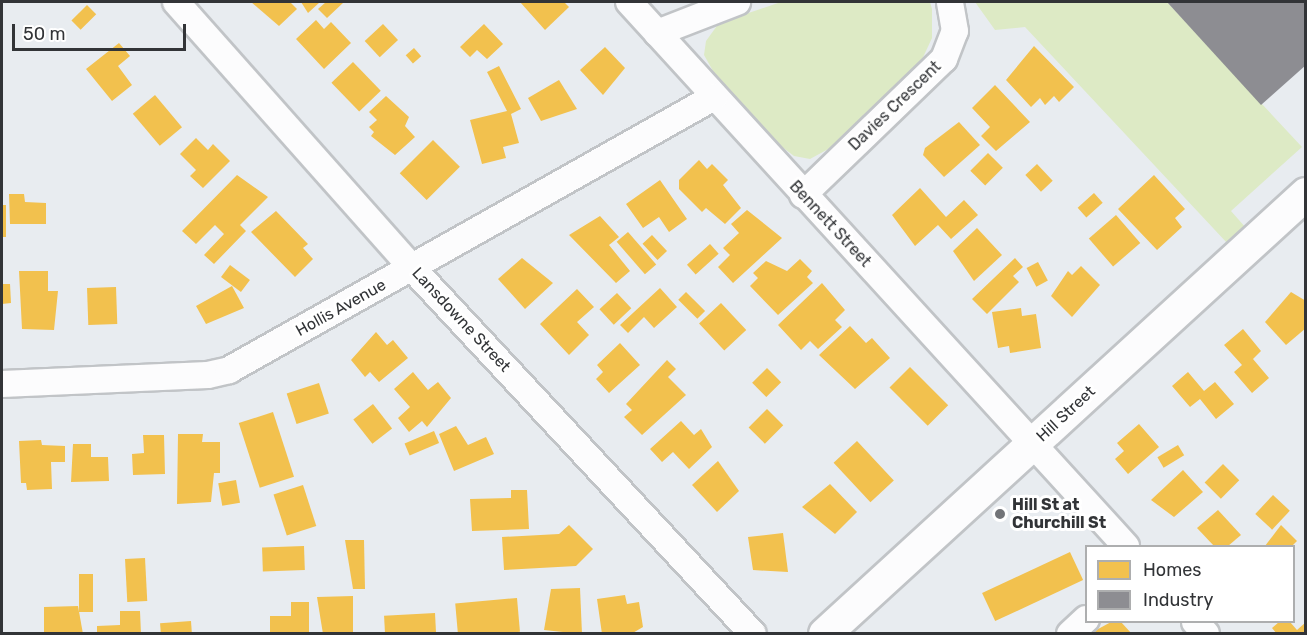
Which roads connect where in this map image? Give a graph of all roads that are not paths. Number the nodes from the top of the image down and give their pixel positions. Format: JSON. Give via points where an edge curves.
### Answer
{"nodes":[{"id":1,"x":176,"y":2,"type":"edge"},
{"id":2,"x":628,"y":2,"type":"edge"},
{"id":3,"x":737,"y":2,"type":"edge"},
{"id":4,"x":950,"y":2,"type":"edge"},
{"id":5,"x":657,"y":33,"type":"junction"},
{"id":6,"x":714,"y":97,"type":"junction"},
{"id":7,"x":1305,"y":194,"type":"edge"},
{"id":8,"x":803,"y":195,"type":"junction"},
{"id":9,"x":412,"y":268,"type":"junction"},
{"id":10,"x":2,"y":384,"type":"edge"},
{"id":11,"x":1033,"y":444,"type":"junction"},
{"id":12,"x":1125,"y":545,"type":"edge"},
{"id":13,"x":1085,"y":620,"type":"edge"},
{"id":14,"x":753,"y":633,"type":"edge"},
{"id":15,"x":825,"y":633,"type":"edge"},
{"id":16,"x":1070,"y":633,"type":"edge"}],
"edges":[{"from":1,"to":9,"type":"street","name":"Lansdowne Street"},
{"from":2,"to":5,"type":"street","name":"Bennett Street"},
{"from":3,"to":5,"type":"street"},
{"from":4,"to":8,"type":"street","name":"Davies Crescent","via":[[955,31],[944,59]]},
{"from":5,"to":6,"type":"street","name":"Bennett Street"},
{"from":6,"to":8,"type":"street","name":"Bennett Street"},
{"from":6,"to":9,"type":"street","name":"Hollis Avenue"},
{"from":7,"to":11,"type":"street","name":"Hill Street"},
{"from":8,"to":11,"type":"street","name":"Bennett Street"},
{"from":9,"to":10,"type":"street","name":"Hollis Avenue","via":[[228,370],[208,375]]},
{"from":9,"to":14,"type":"street","name":"Lansdowne Street"},
{"from":11,"to":12,"type":"street","name":"Bennett Street"},
{"from":11,"to":15,"type":"street","name":"Hill Street"},
{"from":13,"to":16,"type":"street"}]}
